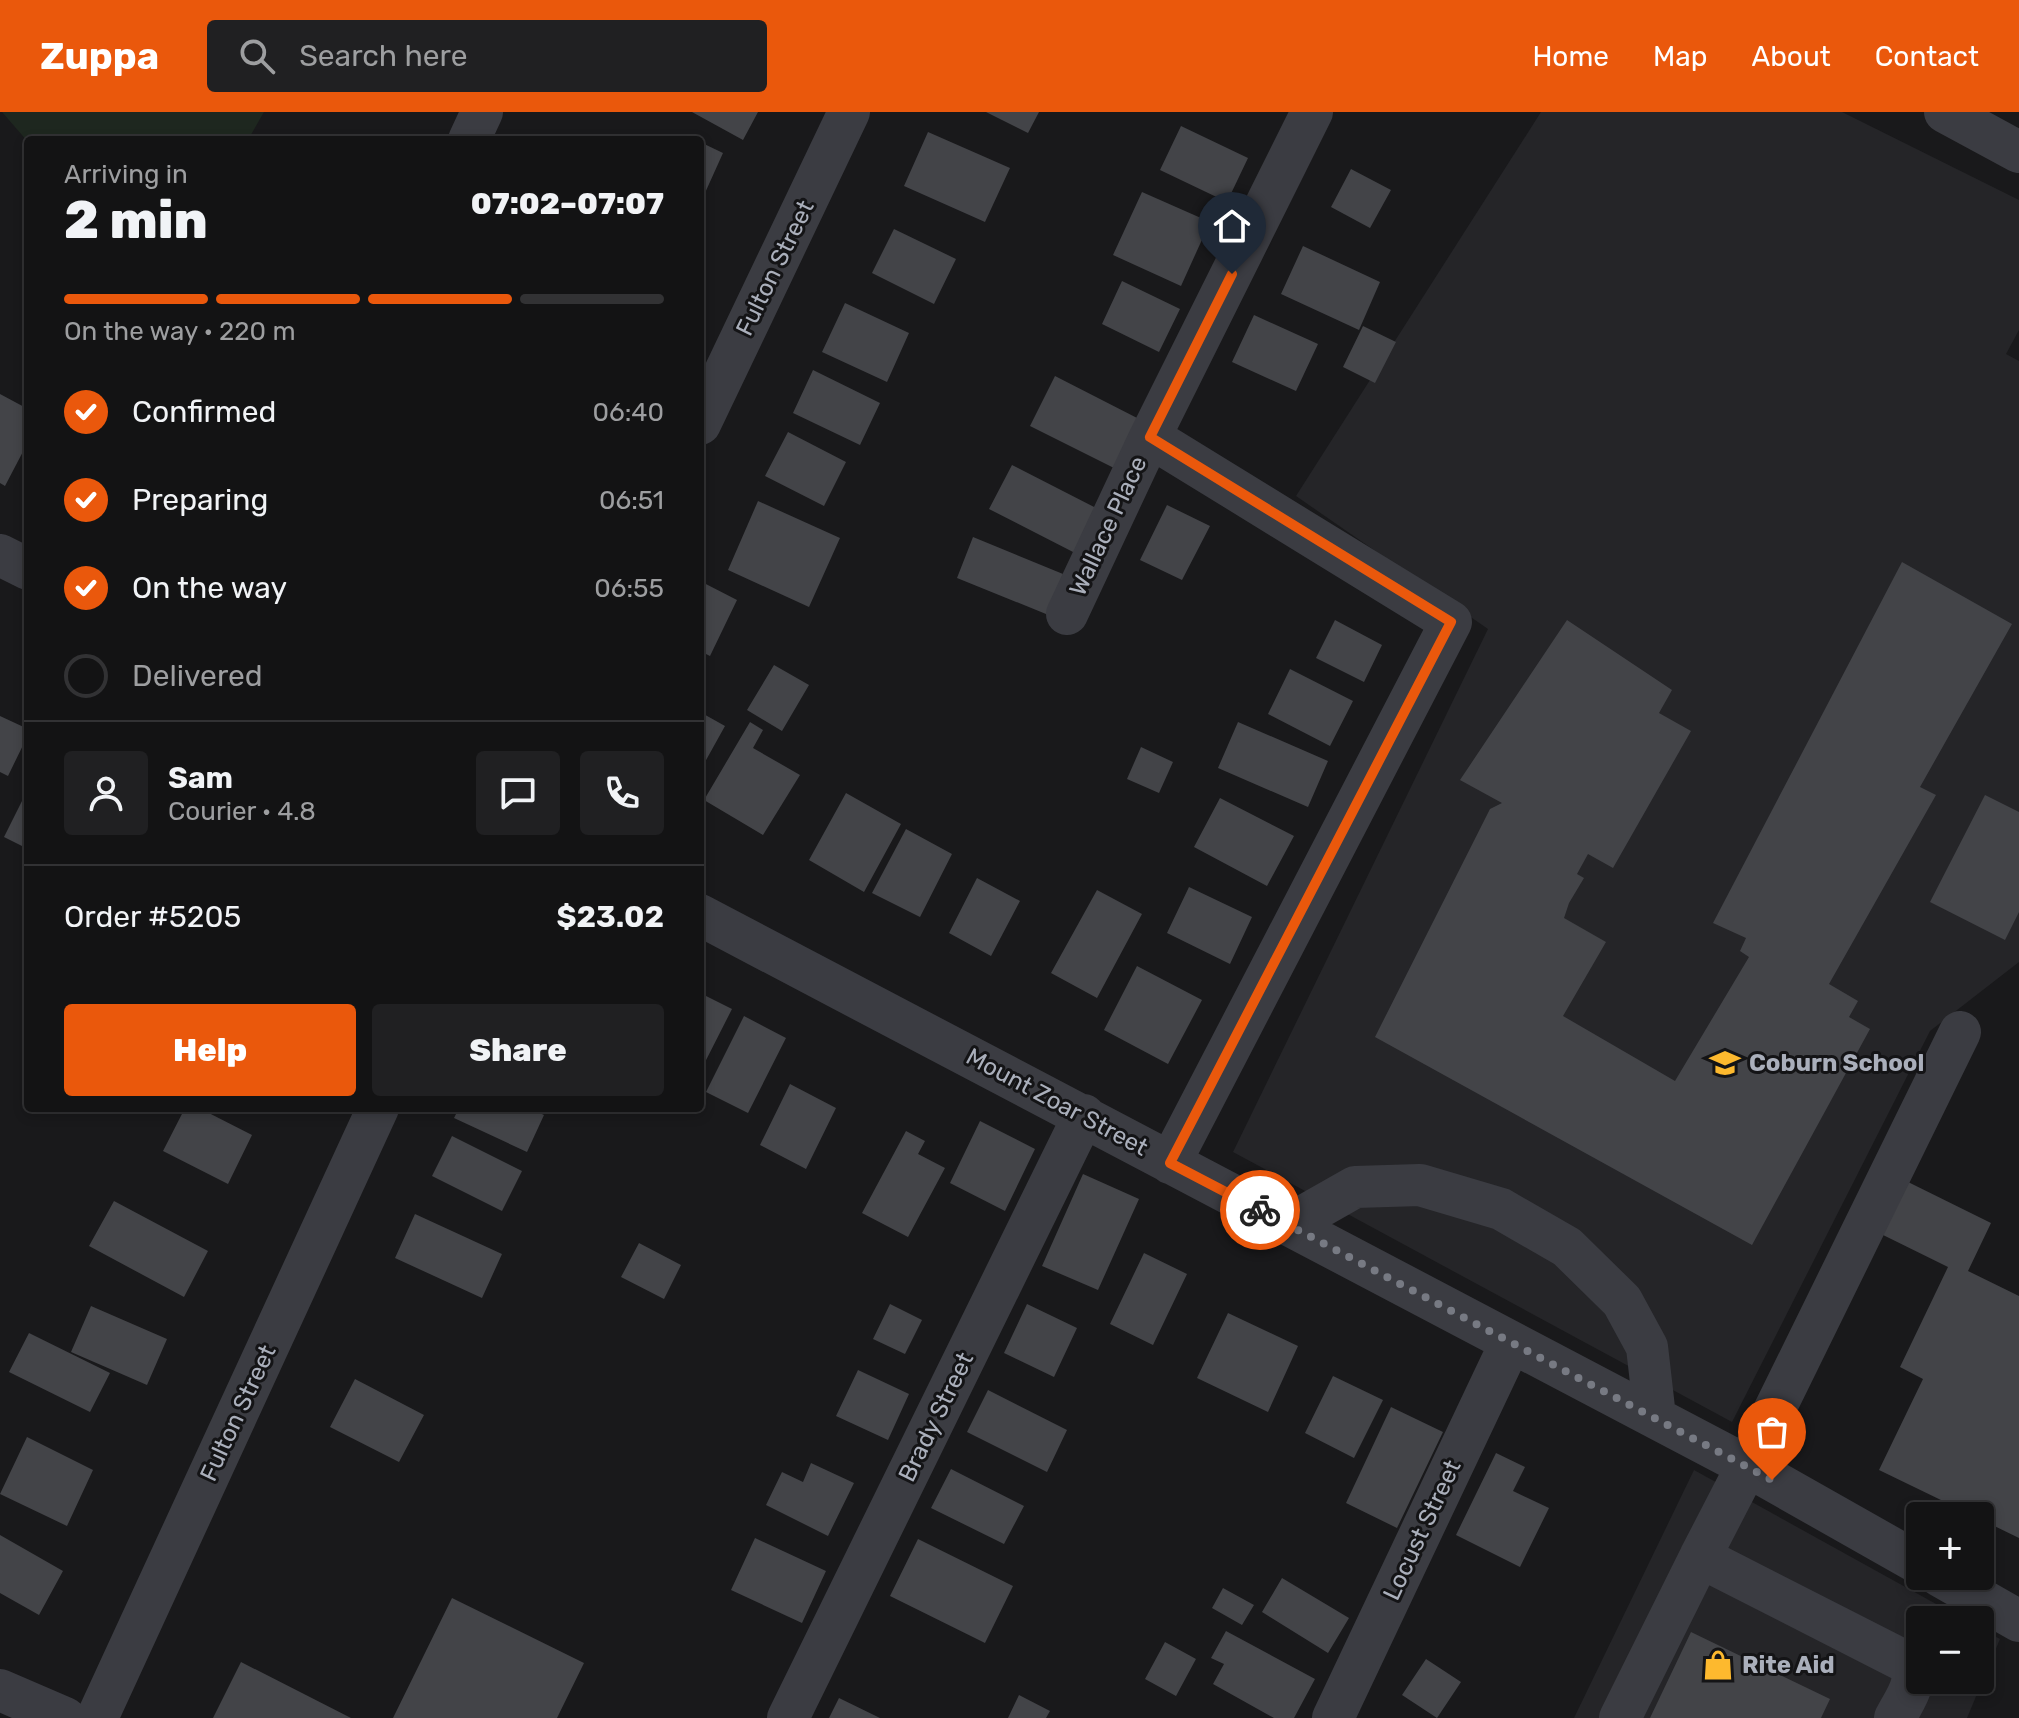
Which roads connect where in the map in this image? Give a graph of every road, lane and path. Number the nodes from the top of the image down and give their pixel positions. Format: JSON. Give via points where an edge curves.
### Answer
{"nodes":[{"id":1,"x":482,"y":112,"type":"edge"},
{"id":2,"x":849,"y":112,"type":"edge"},
{"id":3,"x":1312,"y":112,"type":"edge"},
{"id":4,"x":1945,"y":112,"type":"edge"},
{"id":5,"x":471,"y":136,"type":"edge"},
{"id":6,"x":2019,"y":152,"type":"edge"},
{"id":7,"x":704,"y":416,"type":"edge"},
{"id":8,"x":1150,"y":437,"type":"junction"},
{"id":9,"x":0,"y":555,"type":"edge"},
{"id":10,"x":24,"y":567,"type":"edge"},
{"id":11,"x":1067,"y":614,"type":"dead end"},
{"id":12,"x":704,"y":917,"type":"edge"},
{"id":13,"x":1960,"y":1032,"type":"dead end"},
{"id":14,"x":376,"y":1112,"type":"edge"},
{"id":15,"x":1084,"y":1115,"type":"junction"},
{"id":16,"x":1170,"y":1163,"type":"junction"},
{"id":17,"x":1288,"y":1225,"type":"junction"},
{"id":18,"x":1511,"y":1342,"type":"junction"},
{"id":19,"x":1655,"y":1417,"type":"junction"},
{"id":20,"x":1747,"y":1466,"type":"junction"},
{"id":21,"x":1906,"y":1556,"type":"edge"},
{"id":22,"x":1700,"y":1557,"type":"junction"},
{"id":23,"x":1965,"y":1590,"type":"edge"},
{"id":24,"x":2019,"y":1621,"type":"edge"},
{"id":25,"x":0,"y":1690,"type":"edge"},
{"id":26,"x":65,"y":1718,"type":"edge"},
{"id":27,"x":97,"y":1718,"type":"edge"},
{"id":28,"x":788,"y":1718,"type":"edge"},
{"id":29,"x":1333,"y":1718,"type":"edge"},
{"id":30,"x":1620,"y":1718,"type":"edge"},
{"id":31,"x":1895,"y":1718,"type":"edge"}],
"edges":[{"from":1,"to":5,"type":"street"},
{"from":2,"to":7,"type":"street","name":"Fulton Street"},
{"from":3,"to":8,"type":"street","name":"Wallace Place"},
{"from":4,"to":6,"type":"street"},
{"from":8,"to":11,"type":"street","name":"Wallace Place"},
{"from":8,"to":16,"type":"street","name":"Wallace Place","via":[[1451,622]]},
{"from":9,"to":10,"type":"street"},
{"from":12,"to":15,"type":"street","name":"Mount Zoar Street"},
{"from":13,"to":20,"type":"street"},
{"from":14,"to":27,"type":"street","name":"Fulton Street"},
{"from":15,"to":16,"type":"street","name":"Mount Zoar Street"},
{"from":15,"to":28,"type":"street","name":"Brady Street"},
{"from":16,"to":17,"type":"street","name":"Mount Zoar Street"},
{"from":17,"to":18,"type":"street","name":"Mount Zoar Street"},
{"from":17,"to":19,"type":"street","via":[[1355,1187],[1420,1185],[1501,1209],[1567,1247],[1622,1301],[1647,1347]]},
{"from":18,"to":19,"type":"street","name":"Mount Zoar Street"},
{"from":18,"to":29,"type":"street","name":"Locust Street"},
{"from":19,"to":20,"type":"street","name":"Mount Zoar Street"},
{"from":20,"to":21,"type":"street","name":"Mount Zoar Street"},
{"from":20,"to":22,"type":"street"},
{"from":22,"to":30,"type":"street"},
{"from":22,"to":31,"type":"street","via":[[1906,1662],[1914,1680]]},
{"from":23,"to":24,"type":"street"},
{"from":25,"to":26,"type":"street"}]}
